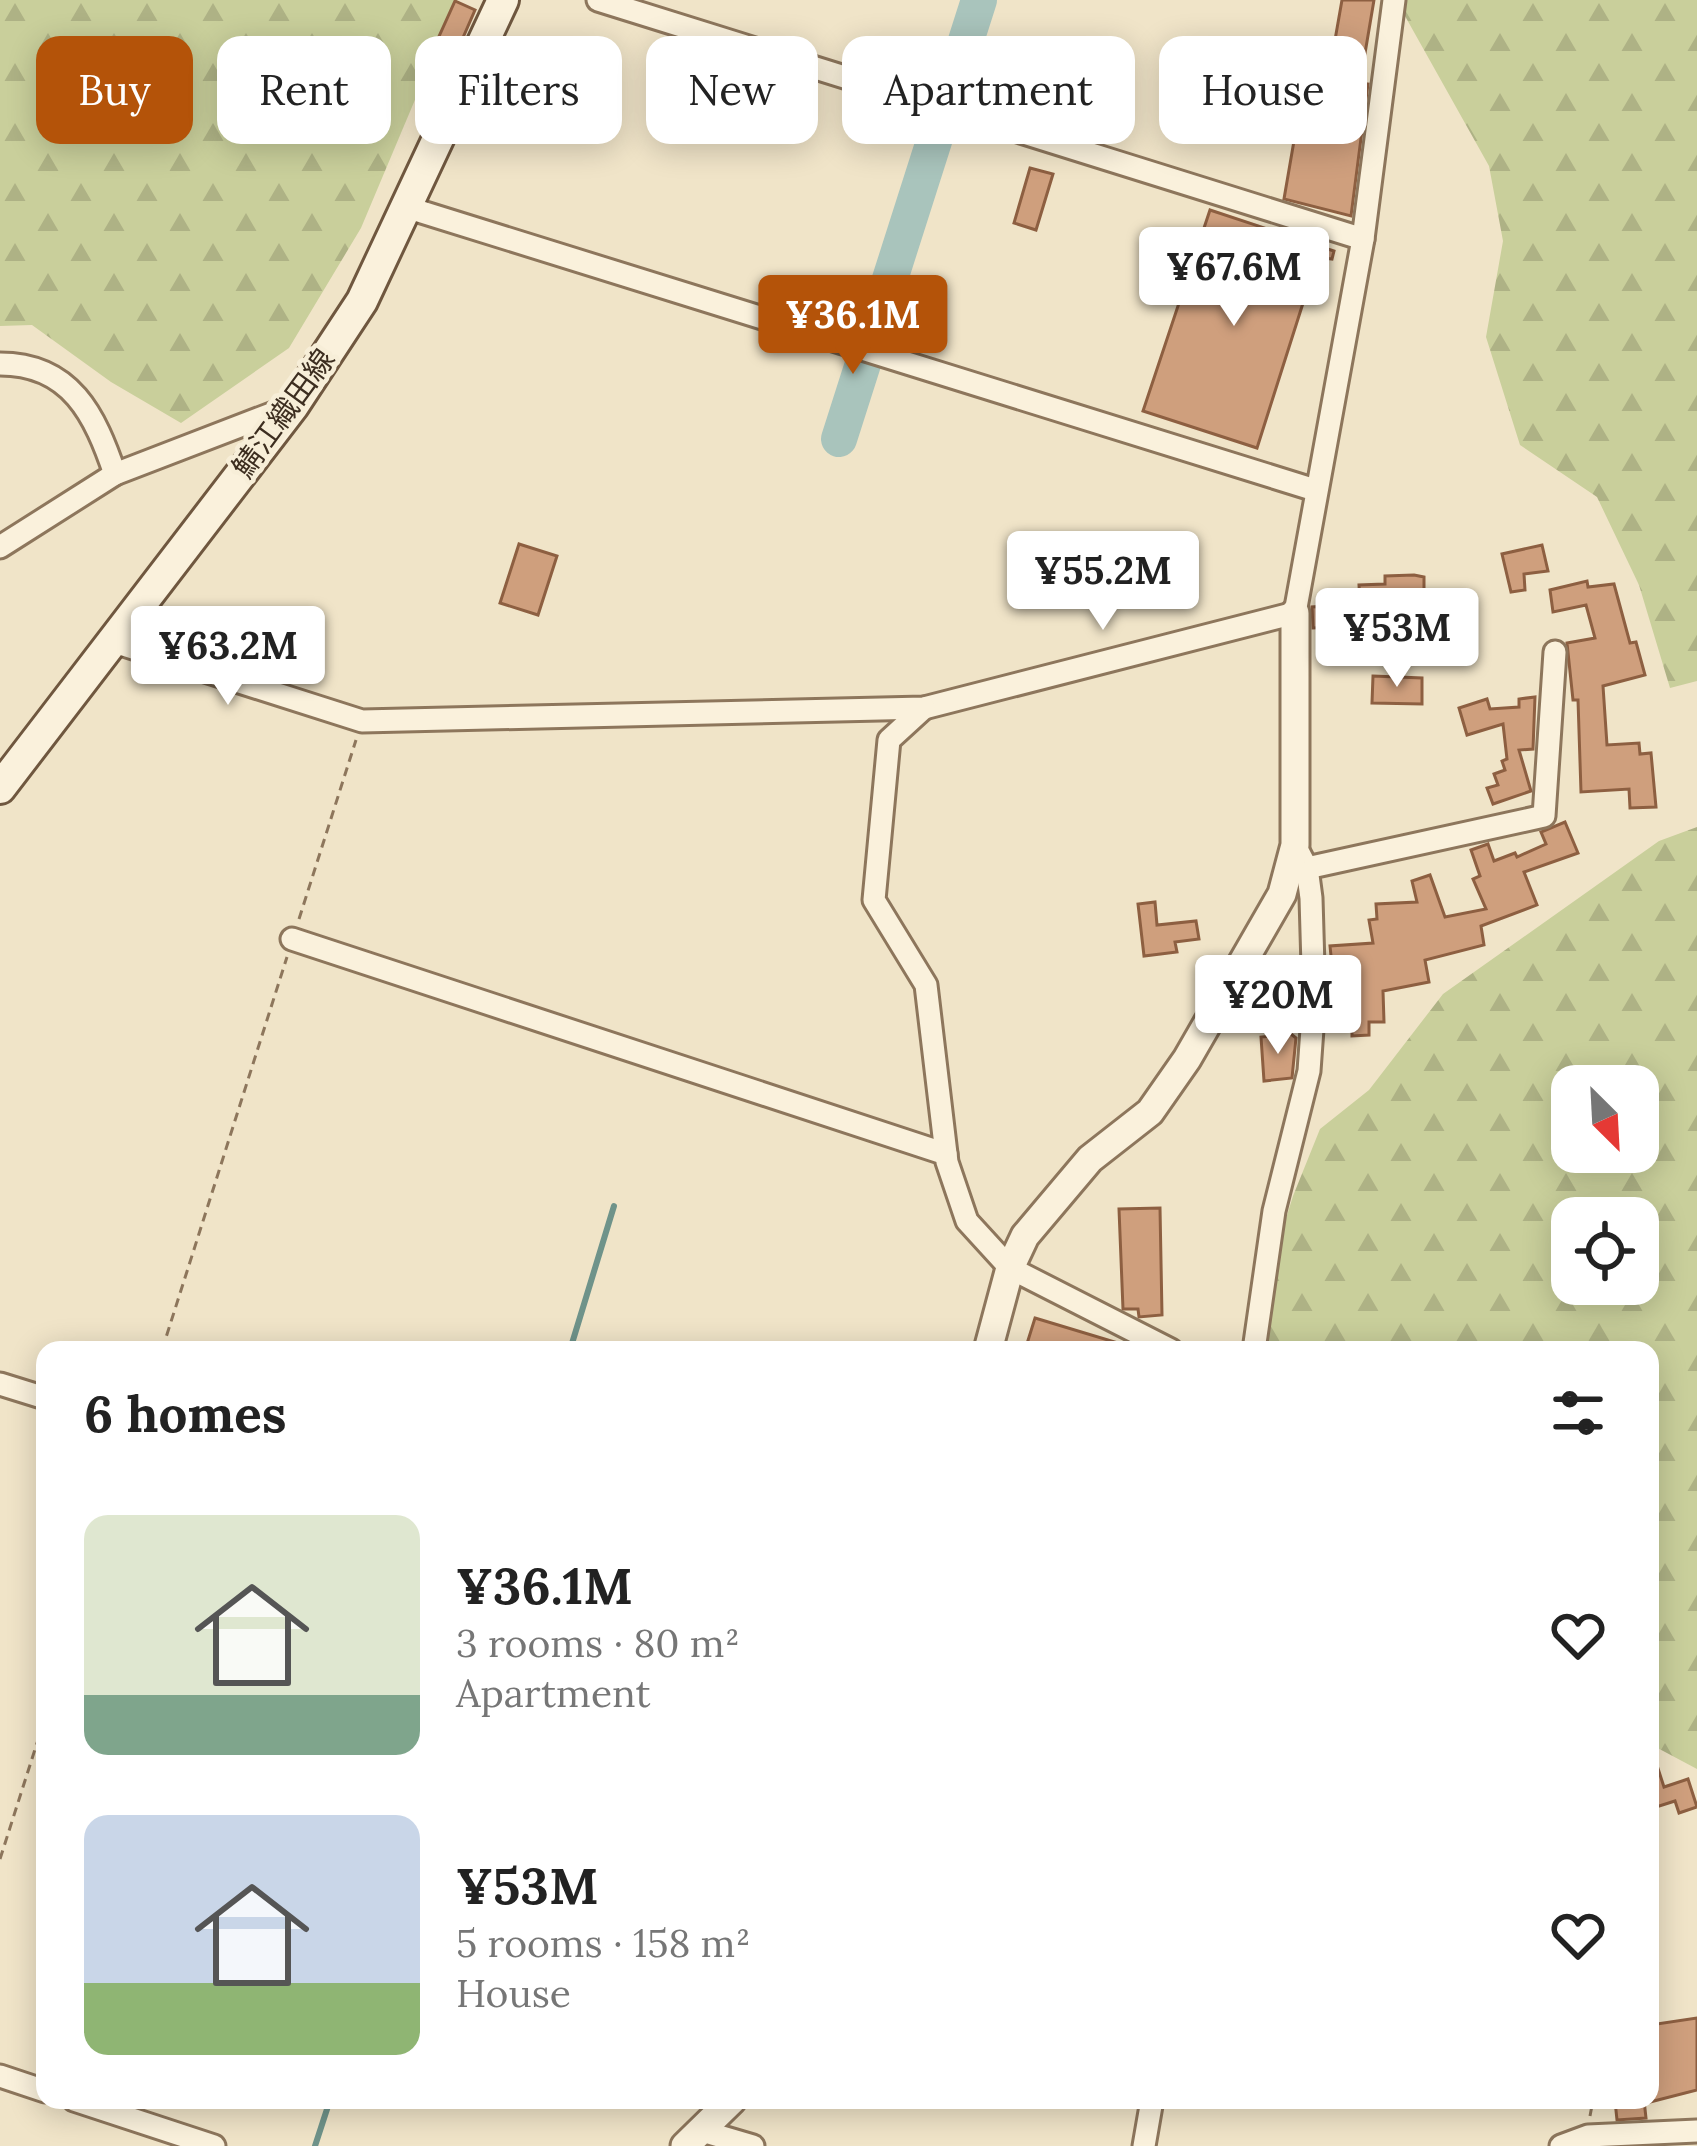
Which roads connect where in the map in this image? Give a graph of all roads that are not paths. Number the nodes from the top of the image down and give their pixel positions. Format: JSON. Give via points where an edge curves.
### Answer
{"nodes":[{"id":1,"x":503,"y":0,"type":"edge"},
{"id":2,"x":598,"y":0,"type":"edge"},
{"id":3,"x":1394,"y":0,"type":"edge"},
{"id":4,"x":409,"y":208,"type":"junction"},
{"id":5,"x":1363,"y":239,"type":"junction"},
{"id":6,"x":0,"y":364,"type":"edge"},
{"id":7,"x":293,"y":406,"type":"junction"},
{"id":8,"x":115,"y":474,"type":"junction"},
{"id":9,"x":1315,"y":490,"type":"junction"},
{"id":10,"x":0,"y":547,"type":"edge"},
{"id":11,"x":1295,"y":613,"type":"junction"},
{"id":12,"x":111,"y":641,"type":"junction"},
{"id":13,"x":1555,"y":652,"type":"dead end"},
{"id":14,"x":924,"y":709,"type":"junction"},
{"id":15,"x":0,"y":788,"type":"edge"},
{"id":16,"x":1301,"y":856,"type":"junction"},
{"id":17,"x":292,"y":939,"type":"road end"},
{"id":18,"x":946,"y":1154,"type":"junction"},
{"id":19,"x":1010,"y":1268,"type":"junction"},
{"id":20,"x":990,"y":1341,"type":"edge"},
{"id":21,"x":1153,"y":1341,"type":"edge"},
{"id":22,"x":1255,"y":1341,"type":"edge"},
{"id":23,"x":0,"y":1384,"type":"edge"},
{"id":24,"x":36,"y":1395,"type":"edge"},
{"id":25,"x":0,"y":2076,"type":"edge"},
{"id":26,"x":36,"y":2088,"type":"edge"},
{"id":27,"x":101,"y":2109,"type":"edge"},
{"id":28,"x":723,"y":2109,"type":"edge"},
{"id":29,"x":1150,"y":2109,"type":"edge"},
{"id":30,"x":1697,"y":2132,"type":"edge"},
{"id":31,"x":693,"y":2139,"type":"edge"},
{"id":32,"x":214,"y":2146,"type":"edge"},
{"id":33,"x":753,"y":2146,"type":"edge"},
{"id":34,"x":1144,"y":2146,"type":"edge"},
{"id":35,"x":1561,"y":2146,"type":"edge"}],
"edges":[{"from":1,"to":4,"type":"main road","name":"鯖江織田線"},
{"from":2,"to":5,"type":"street"},
{"from":3,"to":5,"type":"street"},
{"from":4,"to":7,"type":"main road","name":"鯖江織田線","via":[[362,301]]},
{"from":4,"to":9,"type":"street"},
{"from":5,"to":9,"type":"street"},
{"from":6,"to":8,"type":"street","via":[[36,365],[77,397],[100,430]]},
{"from":7,"to":8,"type":"street"},
{"from":7,"to":12,"type":"main road","name":"鯖江織田線"},
{"from":8,"to":10,"type":"street"},
{"from":9,"to":11,"type":"street"},
{"from":11,"to":14,"type":"street"},
{"from":11,"to":16,"type":"street"},
{"from":12,"to":14,"type":"street","via":[[362,721]]},
{"from":12,"to":15,"type":"main road","name":"鯖江織田線"},
{"from":13,"to":16,"type":"street","via":[[1544,816]]},
{"from":14,"to":18,"type":"street","via":[[889,740],[874,900],[926,985]]},
{"from":16,"to":19,"type":"street","via":[[1150,1112],[1045,1208]]},
{"from":16,"to":22,"type":"street","via":[[1314,1001],[1309,1071],[1274,1211]]},
{"from":17,"to":18,"type":"street"},
{"from":18,"to":19,"type":"street","via":[[967,1221]]},
{"from":19,"to":20,"type":"street"},
{"from":19,"to":21,"type":"street"},
{"from":23,"to":24,"type":"street"},
{"from":25,"to":26,"type":"street"},
{"from":27,"to":32,"type":"street"},
{"from":28,"to":31,"type":"street"},
{"from":29,"to":34,"type":"street"},
{"from":30,"to":35,"type":"street","via":[[1588,2136]]},
{"from":31,"to":33,"type":"street"}]}
